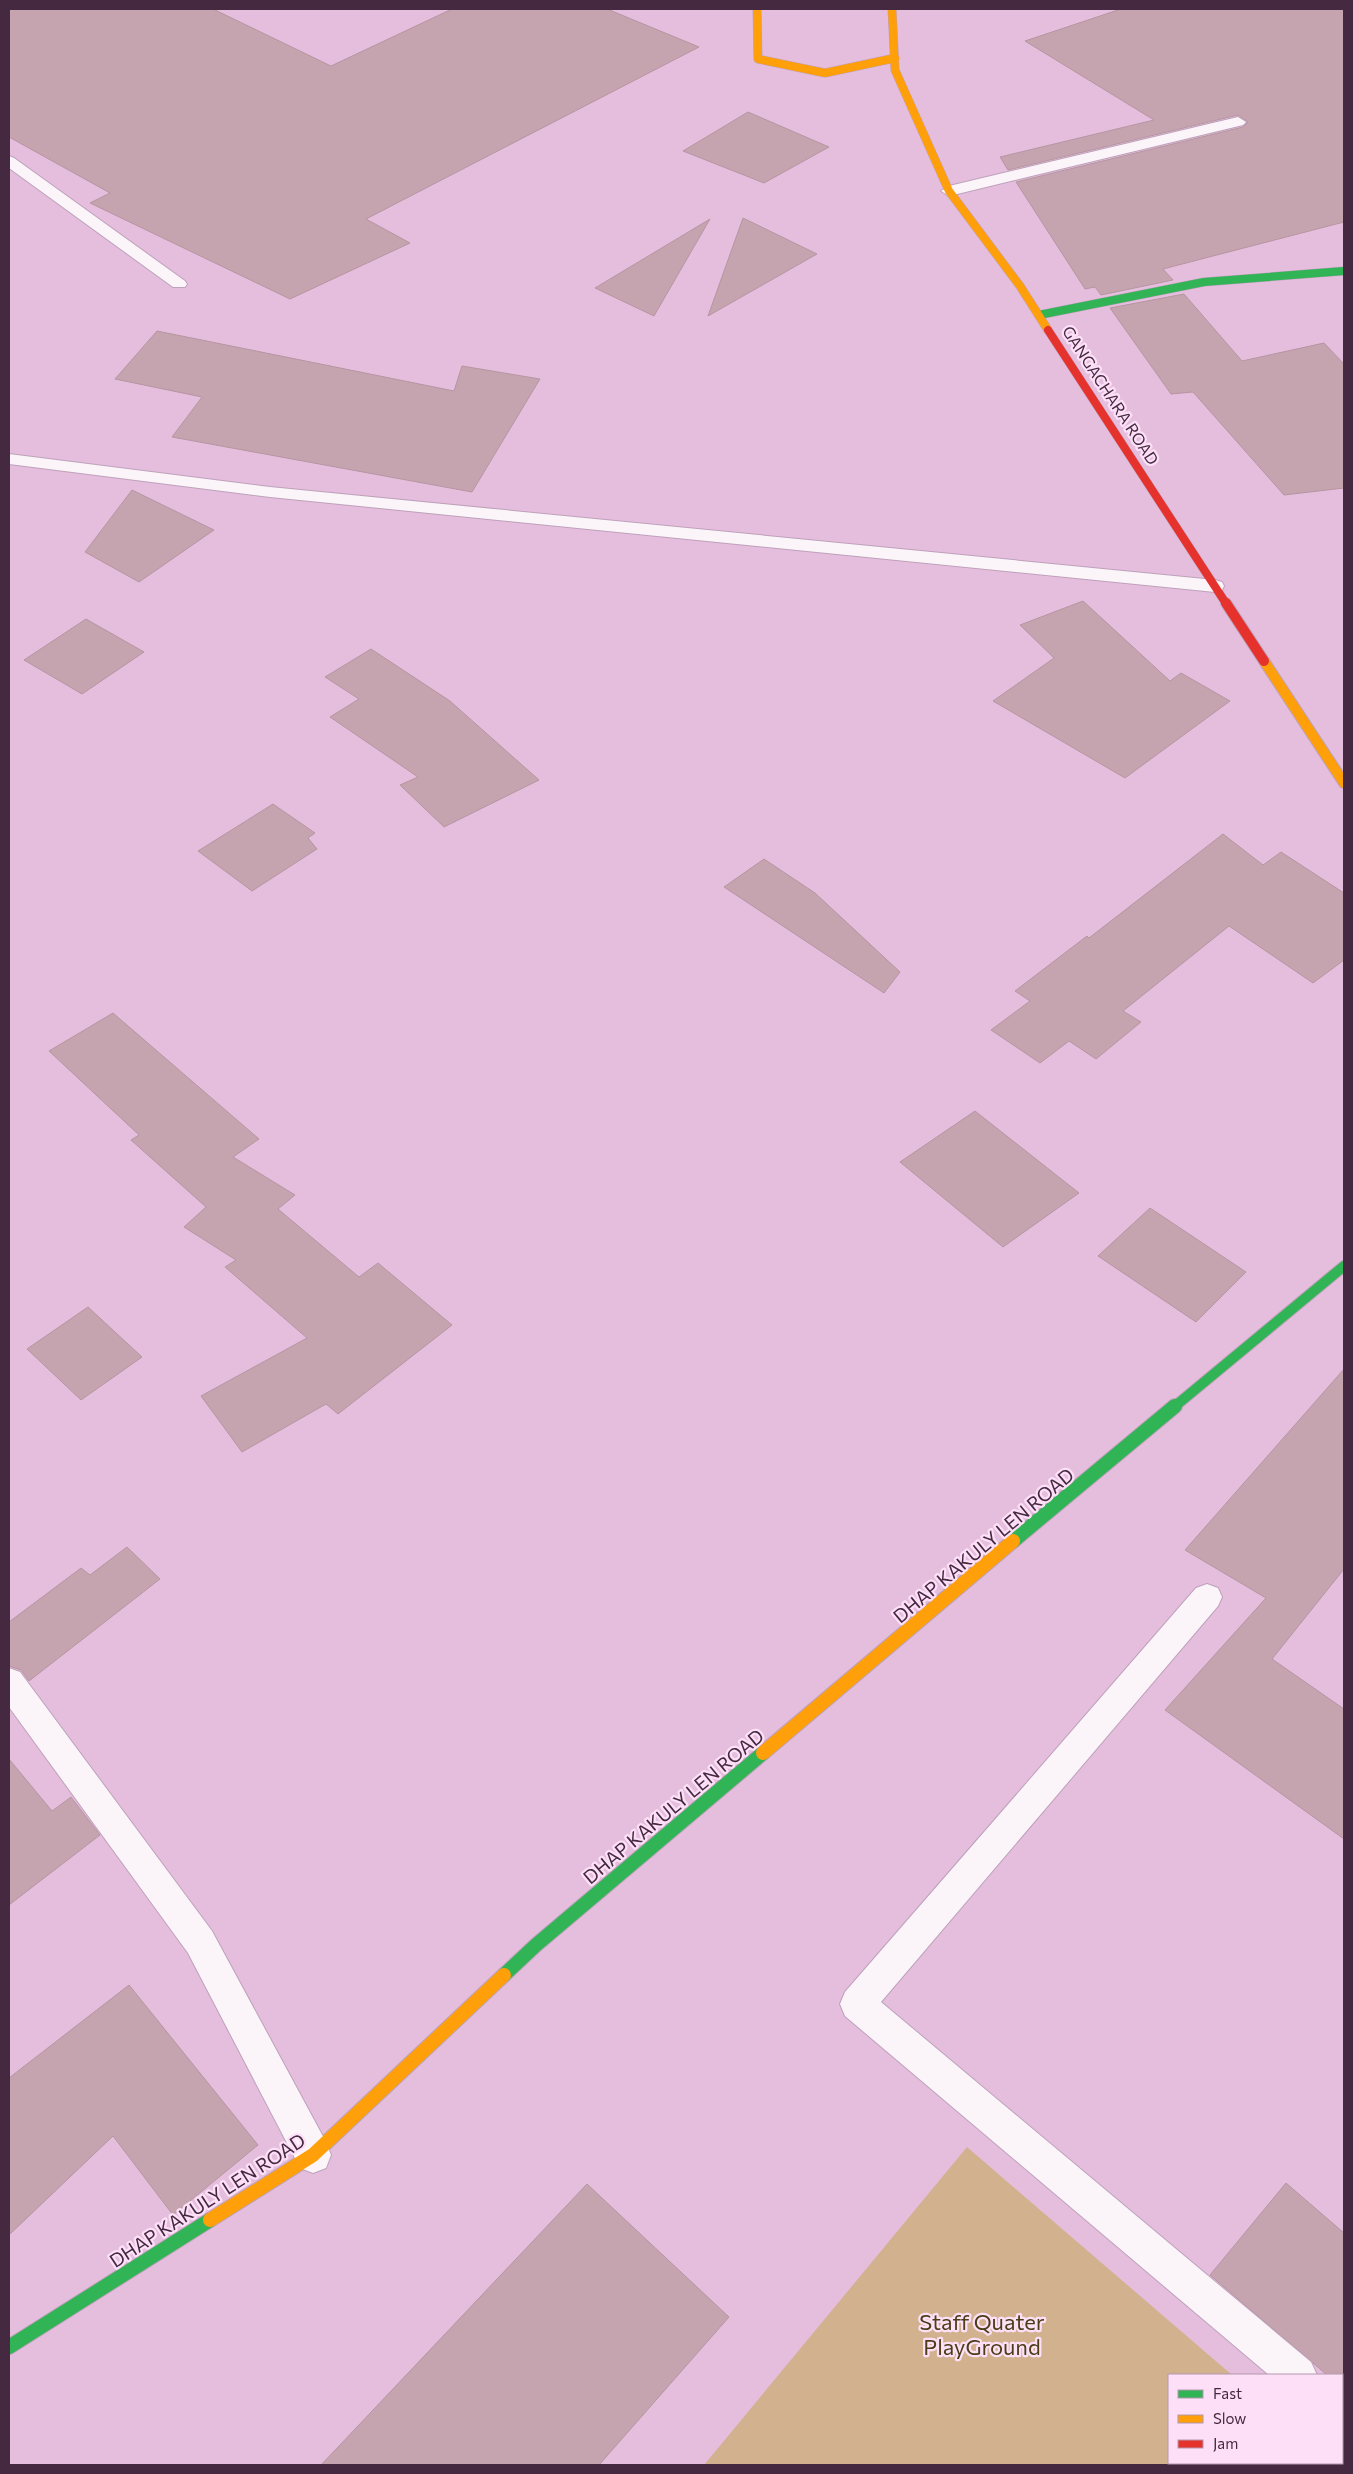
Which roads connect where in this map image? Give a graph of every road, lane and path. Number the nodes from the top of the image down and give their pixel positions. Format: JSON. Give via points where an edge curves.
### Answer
{"nodes":[{"id":1,"x":757,"y":9,"type":"edge"},
{"id":2,"x":892,"y":9,"type":"edge"},
{"id":3,"x":895,"y":58,"type":"junction"},
{"id":4,"x":1238,"y":122,"type":"dead end"},
{"id":5,"x":9,"y":162,"type":"edge"},
{"id":6,"x":949,"y":192,"type":"junction"},
{"id":7,"x":1344,"y":271,"type":"edge"},
{"id":8,"x":179,"y":284,"type":"dead end"},
{"id":9,"x":1040,"y":315,"type":"junction"},
{"id":10,"x":9,"y":459,"type":"edge"},
{"id":11,"x":1216,"y":586,"type":"junction"},
{"id":12,"x":1344,"y":783,"type":"edge"},
{"id":13,"x":1344,"y":1266,"type":"edge"},
{"id":14,"x":1207,"y":1597,"type":"dead end"},
{"id":15,"x":9,"y":1682,"type":"edge"},
{"id":16,"x":313,"y":2156,"type":"junction"},
{"id":17,"x":9,"y":2347,"type":"edge"},
{"id":18,"x":1297,"y":2374,"type":"edge"}],
"edges":[{"from":1,"to":3,"type":"street","via":[[758,59],[825,73]]},
{"from":2,"to":3,"type":"street","name":"GANGACHARA ROAD"},
{"from":3,"to":6,"type":"street","name":"GANGACHARA ROAD","via":[[895,70]]},
{"from":4,"to":6,"type":"lane"},
{"from":5,"to":8,"type":"lane"},
{"from":6,"to":9,"type":"street","name":"GANGACHARA ROAD"},
{"from":7,"to":9,"type":"street","via":[[1204,282]]},
{"from":9,"to":11,"type":"street","name":"GANGACHARA ROAD"},
{"from":10,"to":11,"type":"lane","via":[[270,492]]},
{"from":11,"to":12,"type":"street","name":"GANGACHARA ROAD"},
{"from":13,"to":16,"type":"street","name":"DHAP KAKULY LEN ROAD","via":[[536,1945]]},
{"from":14,"to":18,"type":"street","via":[[857,2004]]},
{"from":15,"to":16,"type":"street","via":[[200,1942]]},
{"from":16,"to":17,"type":"street","name":"DHAP KAKULY LEN ROAD"}]}
